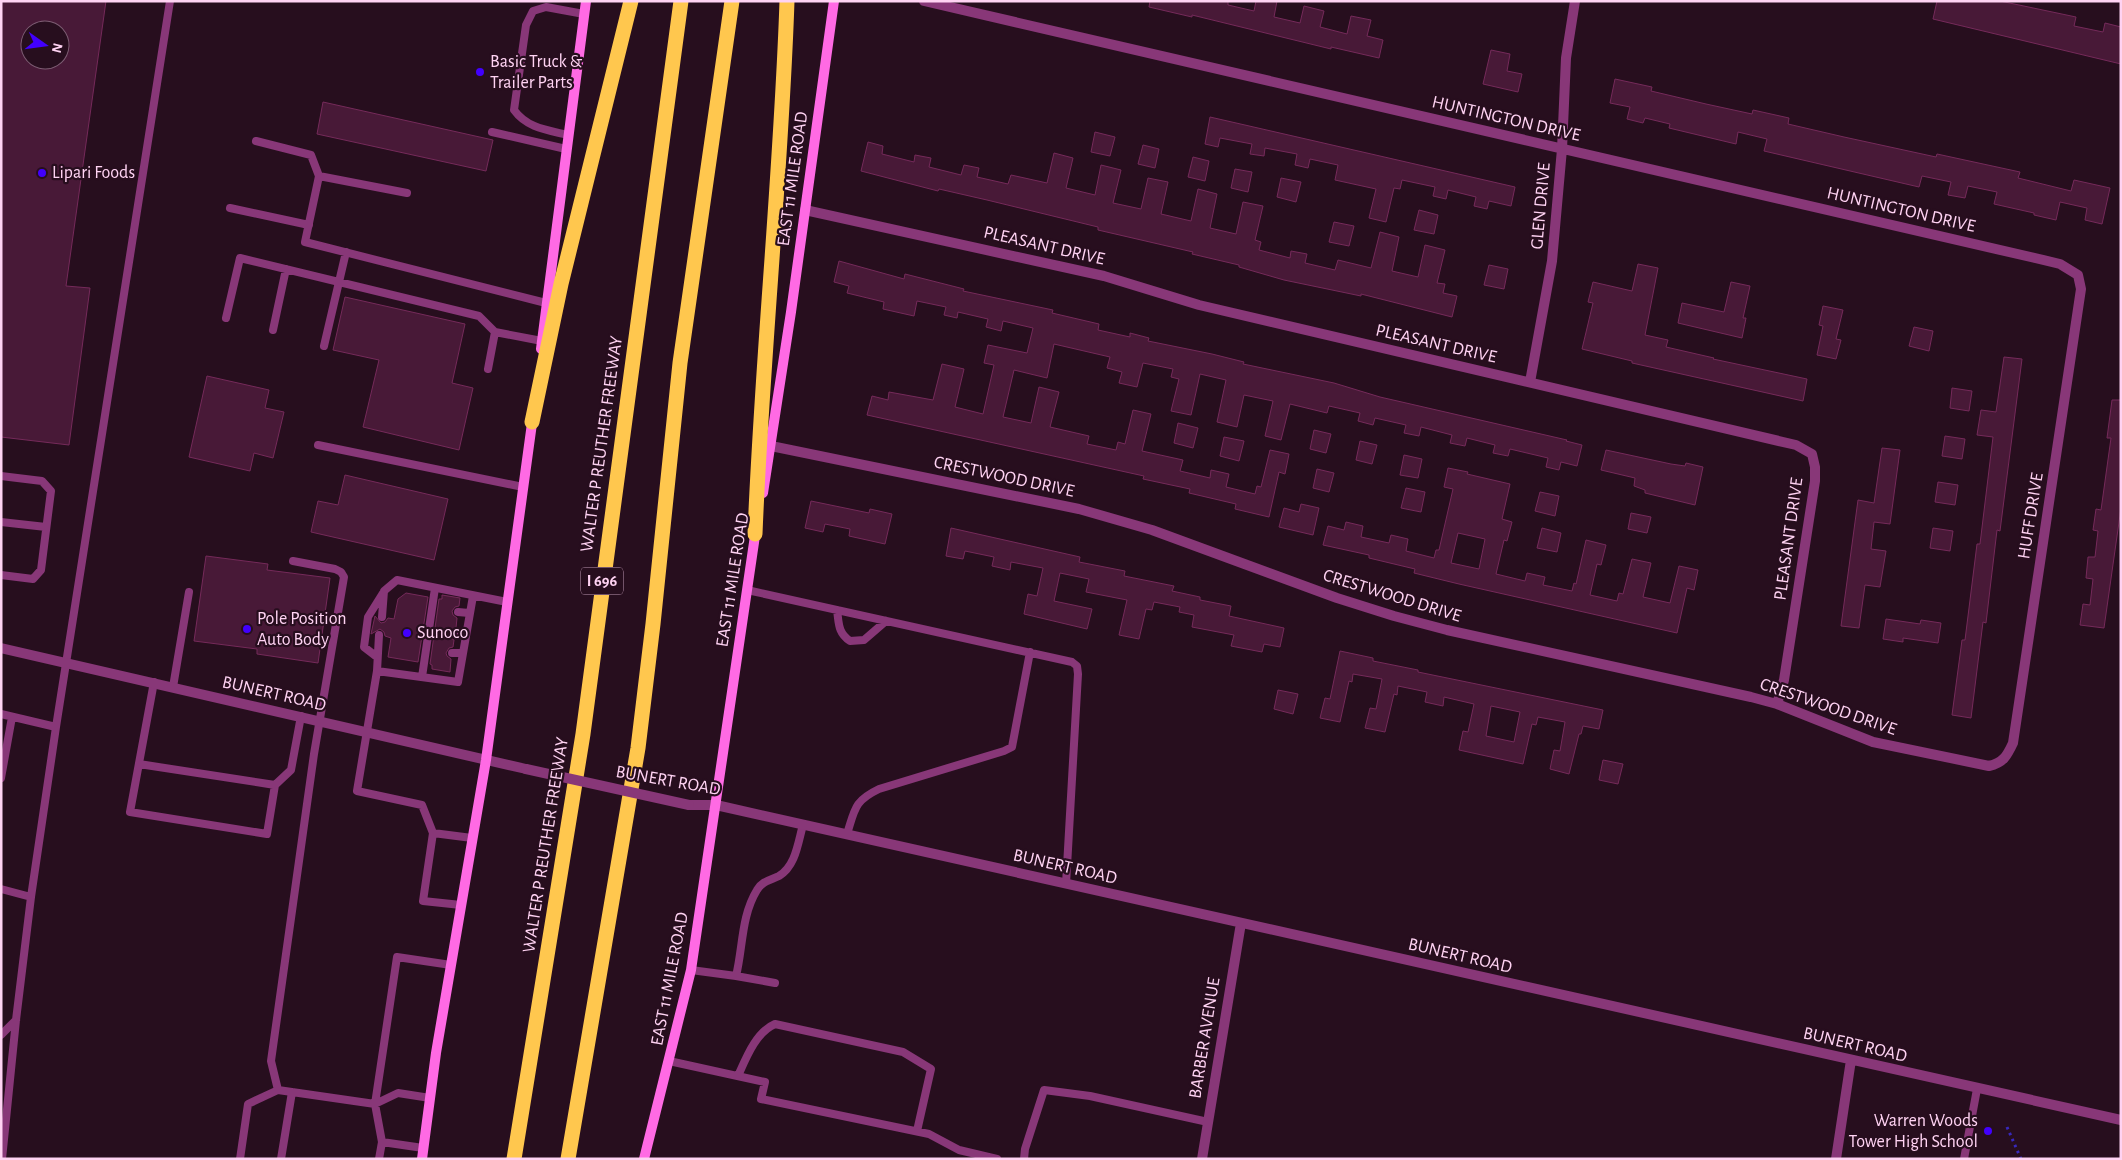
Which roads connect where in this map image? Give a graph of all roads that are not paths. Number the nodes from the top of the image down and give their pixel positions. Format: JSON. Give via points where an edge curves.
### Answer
{"nodes":[{"id":1,"x":170,"y":1,"type":"edge"},
{"id":2,"x":586,"y":1,"type":"edge"},
{"id":3,"x":631,"y":1,"type":"edge"},
{"id":4,"x":681,"y":1,"type":"edge"},
{"id":5,"x":732,"y":1,"type":"edge"},
{"id":6,"x":787,"y":1,"type":"edge"},
{"id":7,"x":834,"y":1,"type":"edge"},
{"id":8,"x":924,"y":1,"type":"edge"},
{"id":9,"x":1575,"y":1,"type":"edge"},
{"id":10,"x":584,"y":14,"type":"junction"},
{"id":11,"x":492,"y":132,"type":"dead end"},
{"id":12,"x":568,"y":135,"type":"junction"},
{"id":13,"x":256,"y":141,"type":"dead end"},
{"id":14,"x":566,"y":149,"type":"junction"},
{"id":15,"x":1562,"y":149,"type":"junction"},
{"id":16,"x":319,"y":176,"type":"junction"},
{"id":17,"x":407,"y":193,"type":"dead end"},
{"id":18,"x":230,"y":208,"type":"dead end"},
{"id":19,"x":805,"y":210,"type":"junction"},
{"id":20,"x":309,"y":225,"type":"junction"},
{"id":21,"x":346,"y":252,"type":"junction"},
{"id":22,"x":286,"y":269,"type":"junction"},
{"id":23,"x":2078,"y":275,"type":"joint"},
{"id":24,"x":339,"y":282,"type":"junction"},
{"id":25,"x":546,"y":303,"type":"junction"},
{"id":26,"x":226,"y":318,"type":"dead end"},
{"id":27,"x":273,"y":330,"type":"dead end"},
{"id":28,"x":496,"y":332,"type":"junction"},
{"id":29,"x":542,"y":341,"type":"junction"},
{"id":30,"x":324,"y":346,"type":"dead end"},
{"id":31,"x":488,"y":369,"type":"dead end"},
{"id":32,"x":1530,"y":382,"type":"junction"},
{"id":33,"x":532,"y":422,"type":"junction"},
{"id":34,"x":318,"y":445,"type":"dead end"},
{"id":35,"x":772,"y":446,"type":"junction"},
{"id":36,"x":1,"y":476,"type":"edge"},
{"id":37,"x":523,"y":487,"type":"junction"},
{"id":38,"x":1,"y":522,"type":"edge"},
{"id":39,"x":46,"y":528,"type":"junction"},
{"id":40,"x":755,"y":534,"type":"junction"},
{"id":41,"x":293,"y":561,"type":"dead end"},
{"id":42,"x":1,"y":575,"type":"edge"},
{"id":43,"x":435,"y":588,"type":"junction"},
{"id":44,"x":747,"y":590,"type":"junction"},
{"id":45,"x":384,"y":591,"type":"junction"},
{"id":46,"x":189,"y":592,"type":"dead end"},
{"id":47,"x":473,"y":596,"type":"junction"},
{"id":48,"x":507,"y":602,"type":"junction"},
{"id":49,"x":837,"y":610,"type":"junction"},
{"id":50,"x":458,"y":612,"type":"dead end"},
{"id":51,"x":470,"y":613,"type":"junction"},
{"id":52,"x":382,"y":617,"type":"dead end"},
{"id":53,"x":886,"y":621,"type":"junction"},
{"id":54,"x":455,"y":634,"type":"dead end"},
{"id":55,"x":379,"y":636,"type":"dead end"},
{"id":56,"x":466,"y":636,"type":"junction"},
{"id":57,"x":1,"y":648,"type":"edge"},
{"id":58,"x":1030,"y":652,"type":"junction"},
{"id":59,"x":452,"y":653,"type":"dead end"},
{"id":60,"x":463,"y":653,"type":"junction"},
{"id":61,"x":377,"y":657,"type":"junction"},
{"id":62,"x":66,"y":663,"type":"junction"},
{"id":63,"x":377,"y":671,"type":"junction"},
{"id":64,"x":422,"y":677,"type":"junction"},
{"id":65,"x":154,"y":682,"type":"junction"},
{"id":66,"x":173,"y":687,"type":"junction"},
{"id":67,"x":1778,"y":704,"type":"junction"},
{"id":68,"x":1,"y":714,"type":"edge"},
{"id":69,"x":301,"y":716,"type":"junction"},
{"id":70,"x":12,"y":717,"type":"junction"},
{"id":71,"x":320,"y":721,"type":"junction"},
{"id":72,"x":56,"y":727,"type":"junction"},
{"id":73,"x":366,"y":733,"type":"junction"},
{"id":74,"x":486,"y":760,"type":"junction"},
{"id":75,"x":2004,"y":760,"type":"joint"},
{"id":76,"x":139,"y":764,"type":"junction"},
{"id":77,"x":2,"y":772,"type":"edge"},
{"id":78,"x":275,"y":785,"type":"junction"},
{"id":79,"x":716,"y":805,"type":"junction"},
{"id":80,"x":803,"y":824,"type":"junction"},
{"id":81,"x":432,"y":833,"type":"junction"},
{"id":82,"x":847,"y":834,"type":"junction"},
{"id":83,"x":472,"y":838,"type":"junction"},
{"id":84,"x":1066,"y":884,"type":"junction"},
{"id":85,"x":1,"y":890,"type":"edge"},
{"id":86,"x":31,"y":897,"type":"junction"},
{"id":87,"x":461,"y":905,"type":"junction"},
{"id":88,"x":1241,"y":923,"type":"junction"},
{"id":89,"x":451,"y":965,"type":"junction"},
{"id":90,"x":691,"y":970,"type":"junction"},
{"id":91,"x":736,"y":976,"type":"junction"},
{"id":92,"x":775,"y":984,"type":"dead end"},
{"id":93,"x":16,"y":1020,"type":"junction"},
{"id":94,"x":1,"y":1035,"type":"edge"},
{"id":95,"x":1851,"y":1060,"type":"junction"},
{"id":96,"x":669,"y":1061,"type":"junction"},
{"id":97,"x":738,"y":1076,"type":"junction"},
{"id":98,"x":1977,"y":1089,"type":"junction"},
{"id":99,"x":278,"y":1090,"type":"junction"},
{"id":100,"x":292,"y":1092,"type":"junction"},
{"id":101,"x":430,"y":1098,"type":"junction"},
{"id":102,"x":375,"y":1104,"type":"junction"},
{"id":103,"x":2121,"y":1120,"type":"edge"},
{"id":104,"x":1208,"y":1122,"type":"junction"},
{"id":105,"x":917,"y":1131,"type":"junction"},
{"id":106,"x":382,"y":1142,"type":"junction"},
{"id":107,"x":423,"y":1148,"type":"junction"},
{"id":108,"x":2,"y":1159,"type":"edge"},
{"id":109,"x":240,"y":1159,"type":"edge"},
{"id":110,"x":281,"y":1159,"type":"edge"},
{"id":111,"x":379,"y":1159,"type":"edge"},
{"id":112,"x":422,"y":1159,"type":"edge"},
{"id":113,"x":514,"y":1159,"type":"edge"},
{"id":114,"x":568,"y":1159,"type":"edge"},
{"id":115,"x":644,"y":1159,"type":"edge"},
{"id":116,"x":997,"y":1159,"type":"edge"},
{"id":117,"x":1024,"y":1159,"type":"edge"},
{"id":118,"x":1202,"y":1159,"type":"edge"},
{"id":119,"x":1836,"y":1159,"type":"edge"},
{"id":120,"x":1964,"y":1159,"type":"edge"}],
"edges":[{"from":1,"to":62,"type":"lane"},
{"from":2,"to":10,"type":"main road"},
{"from":3,"to":33,"type":"highway","via":[[560,284]]},
{"from":4,"to":113,"type":"highway","name":"WALTER P REUTHER FREEWAY","number":"I 696","via":[[583,734]]},
{"from":5,"to":114,"type":"highway","via":[[680,363],[638,748]]},
{"from":6,"to":40,"type":"highway","via":[[783,114]]},
{"from":7,"to":19,"type":"main road","name":"EAST 11 MILE ROAD"},
{"from":8,"to":15,"type":"street","name":"HUNTINGTON DRIVE"},
{"from":9,"to":15,"type":"street","name":"GLEN DRIVE","via":[[1566,58]]},
{"from":10,"to":12,"type":"main road"},
{"from":10,"to":12,"type":"lane","via":[[546,7],[533,11],[526,25],[514,110],[530,126]]},
{"from":11,"to":14,"type":"lane"},
{"from":12,"to":14,"type":"main road"},
{"from":13,"to":16,"type":"lane","via":[[311,155]]},
{"from":14,"to":25,"type":"main road"},
{"from":15,"to":23,"type":"street","name":"HUNTINGTON DRIVE","via":[[2060,264]]},
{"from":15,"to":32,"type":"street","name":"GLEN DRIVE","via":[[1552,261]]},
{"from":16,"to":17,"type":"lane"},
{"from":16,"to":20,"type":"lane"},
{"from":18,"to":20,"type":"lane"},
{"from":19,"to":32,"type":"street","name":"PLEASANT DRIVE","via":[[1104,276],[1199,305]]},
{"from":19,"to":35,"type":"main road","name":"EAST 11 MILE ROAD"},
{"from":20,"to":21,"type":"lane","via":[[305,242]]},
{"from":21,"to":24,"type":"lane"},
{"from":21,"to":25,"type":"lane"},
{"from":22,"to":24,"type":"lane"},
{"from":22,"to":26,"type":"lane","via":[[240,258]]},
{"from":22,"to":27,"type":"lane"},
{"from":23,"to":75,"type":"street","name":"HUFF DRIVE","via":[[2081,289],[2079,308],[2016,729]]},
{"from":24,"to":28,"type":"lane","via":[[479,316]]},
{"from":24,"to":30,"type":"lane"},
{"from":25,"to":29,"type":"main road"},
{"from":28,"to":29,"type":"lane"},
{"from":28,"to":31,"type":"lane"},
{"from":29,"to":33,"type":"main road"},
{"from":32,"to":67,"type":"street","name":"PLEASANT DRIVE","via":[[1796,445],[1812,454],[1815,481]]},
{"from":33,"to":37,"type":"main road"},
{"from":34,"to":37,"type":"lane"},
{"from":35,"to":40,"type":"main road","name":"EAST 11 MILE ROAD"},
{"from":35,"to":67,"type":"street","name":"CRESTWOOD DRIVE","via":[[1079,509],[1152,530],[1394,616]]},
{"from":36,"to":39,"type":"lane","via":[[42,482],[51,491]]},
{"from":37,"to":48,"type":"main road"},
{"from":38,"to":39,"type":"lane"},
{"from":39,"to":42,"type":"lane","via":[[41,570],[32,579]]},
{"from":40,"to":44,"type":"main road","name":"EAST 11 MILE ROAD"},
{"from":41,"to":71,"type":"lane","via":[[335,569],[344,578]]},
{"from":43,"to":45,"type":"lane","via":[[397,580]]},
{"from":43,"to":47,"type":"lane"},
{"from":43,"to":64,"type":"lane","via":[[433,632]]},
{"from":44,"to":49,"type":"lane"},
{"from":44,"to":79,"type":"main road","name":"EAST 11 MILE ROAD"},
{"from":45,"to":52,"type":"lane"},
{"from":45,"to":61,"type":"lane","via":[[368,617],[364,646]]},
{"from":46,"to":66,"type":"lane"},
{"from":47,"to":48,"type":"lane"},
{"from":47,"to":51,"type":"lane"},
{"from":48,"to":74,"type":"main road"},
{"from":49,"to":53,"type":"lane"},
{"from":49,"to":53,"type":"lane","via":[[839,629],[850,641],[864,640]]},
{"from":50,"to":51,"type":"lane"},
{"from":51,"to":56,"type":"lane"},
{"from":53,"to":58,"type":"lane"},
{"from":54,"to":56,"type":"lane"},
{"from":55,"to":61,"type":"lane"},
{"from":56,"to":60,"type":"lane"},
{"from":57,"to":62,"type":"street","name":"BUNERT ROAD"},
{"from":58,"to":82,"type":"lane","via":[[1012,747],[868,794],[856,806]]},
{"from":58,"to":84,"type":"lane","via":[[1077,666]]},
{"from":59,"to":60,"type":"lane"},
{"from":60,"to":64,"type":"lane","via":[[458,682]]},
{"from":61,"to":63,"type":"lane"},
{"from":62,"to":65,"type":"street","name":"BUNERT ROAD"},
{"from":62,"to":72,"type":"lane"},
{"from":63,"to":64,"type":"lane"},
{"from":63,"to":73,"type":"lane"},
{"from":65,"to":66,"type":"street","name":"BUNERT ROAD"},
{"from":65,"to":76,"type":"lane"},
{"from":66,"to":69,"type":"street","name":"BUNERT ROAD"},
{"from":67,"to":75,"type":"street","name":"CRESTWOOD DRIVE","via":[[1873,742],[1974,764],[1989,766]]},
{"from":68,"to":70,"type":"lane"},
{"from":69,"to":71,"type":"street","name":"BUNERT ROAD"},
{"from":69,"to":78,"type":"lane","via":[[291,770]]},
{"from":70,"to":72,"type":"lane"},
{"from":70,"to":77,"type":"lane"},
{"from":71,"to":73,"type":"street","name":"BUNERT ROAD"},
{"from":71,"to":99,"type":"lane","via":[[271,1061]]},
{"from":72,"to":86,"type":"lane"},
{"from":73,"to":74,"type":"street","name":"BUNERT ROAD"},
{"from":73,"to":81,"type":"lane","via":[[357,791],[422,805]]},
{"from":74,"to":79,"type":"street","name":"BUNERT ROAD","bridge":true,"via":[[689,805]]},
{"from":74,"to":83,"type":"main road"},
{"from":76,"to":78,"type":"lane"},
{"from":76,"to":78,"type":"lane","via":[[130,812],[267,834]]},
{"from":79,"to":80,"type":"street","name":"BUNERT ROAD"},
{"from":79,"to":90,"type":"main road","name":"EAST 11 MILE ROAD"},
{"from":80,"to":82,"type":"street","name":"BUNERT ROAD"},
{"from":80,"to":91,"type":"lane","via":[[794,859],[787,870],[758,888],[747,908]]},
{"from":81,"to":83,"type":"lane"},
{"from":81,"to":87,"type":"lane","via":[[423,901]]},
{"from":82,"to":84,"type":"street","name":"BUNERT ROAD"},
{"from":83,"to":87,"type":"main road"},
{"from":84,"to":88,"type":"street","name":"BUNERT ROAD"},
{"from":85,"to":86,"type":"lane"},
{"from":86,"to":93,"type":"lane"},
{"from":87,"to":89,"type":"main road"},
{"from":88,"to":95,"type":"street","name":"BUNERT ROAD"},
{"from":88,"to":104,"type":"street","name":"BARBER AVENUE"},
{"from":89,"to":101,"type":"main road"},
{"from":89,"to":102,"type":"lane","via":[[397,957]]},
{"from":90,"to":91,"type":"lane"},
{"from":90,"to":96,"type":"main road","name":"EAST 11 MILE ROAD"},
{"from":91,"to":92,"type":"lane"},
{"from":93,"to":94,"type":"lane"},
{"from":93,"to":108,"type":"lane"},
{"from":95,"to":98,"type":"street","name":"BUNERT ROAD"},
{"from":95,"to":119,"type":"street"},
{"from":96,"to":97,"type":"lane"},
{"from":96,"to":115,"type":"main road","name":"EAST 11 MILE ROAD"},
{"from":97,"to":105,"type":"lane","via":[[765,1082],[761,1099]]},
{"from":97,"to":105,"type":"lane","via":[[756,1042],[775,1024],[903,1052],[931,1069]]},
{"from":98,"to":103,"type":"street","name":"BUNERT ROAD"},
{"from":98,"to":120,"type":"lane"},
{"from":99,"to":100,"type":"lane"},
{"from":99,"to":109,"type":"lane","via":[[248,1104]]},
{"from":100,"to":102,"type":"lane"},
{"from":100,"to":110,"type":"lane"},
{"from":101,"to":102,"type":"lane","via":[[398,1093]]},
{"from":101,"to":107,"type":"main road"},
{"from":102,"to":106,"type":"lane"},
{"from":104,"to":117,"type":"lane","via":[[1090,1096],[1044,1090]]},
{"from":104,"to":118,"type":"street","name":"BARBER AVENUE"},
{"from":105,"to":116,"type":"lane","via":[[959,1150]]},
{"from":106,"to":107,"type":"lane"},
{"from":106,"to":111,"type":"lane"},
{"from":107,"to":112,"type":"main road"}]}
